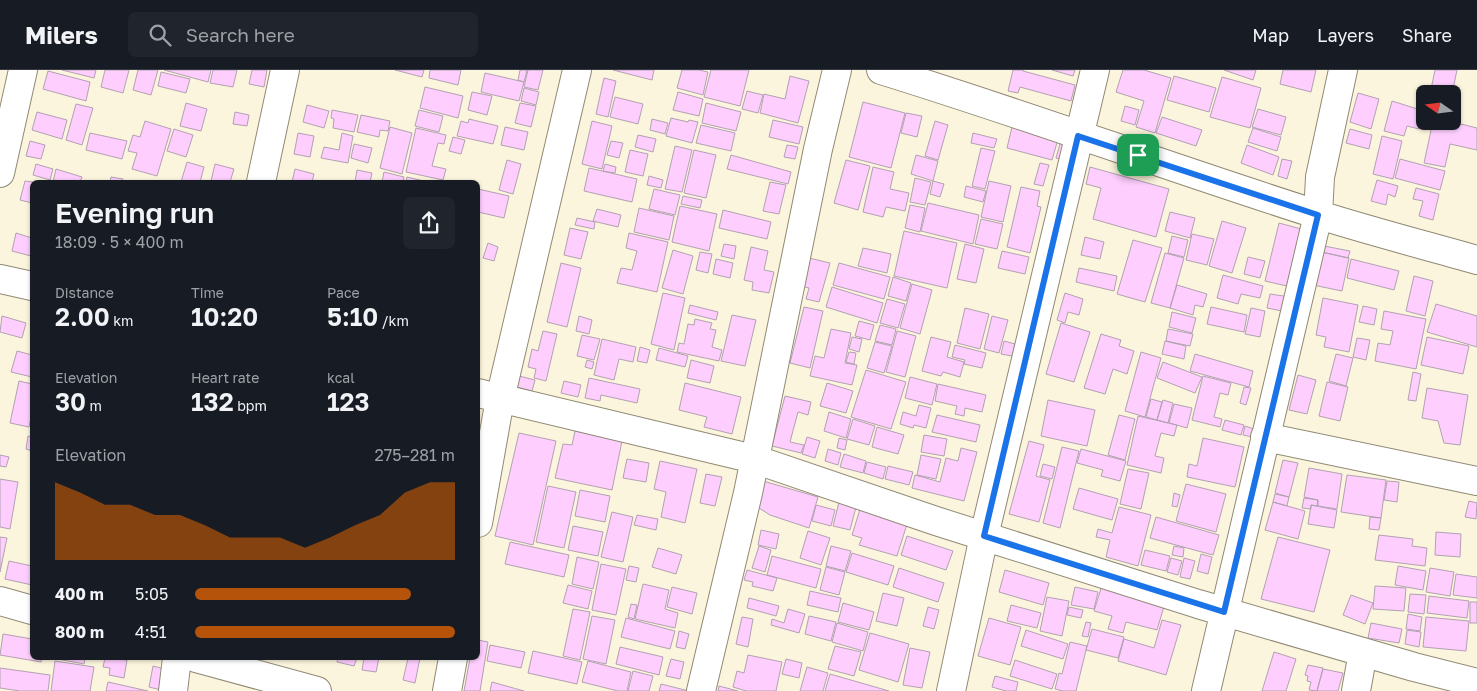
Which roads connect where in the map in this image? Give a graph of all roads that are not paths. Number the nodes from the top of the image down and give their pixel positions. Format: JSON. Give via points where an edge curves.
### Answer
{"nodes":[{"id":1,"x":23,"y":70,"type":"edge"},
{"id":2,"x":285,"y":70,"type":"edge"},
{"id":3,"x":577,"y":70,"type":"edge"},
{"id":4,"x":837,"y":70,"type":"edge"},
{"id":5,"x":881,"y":70,"type":"edge"},
{"id":6,"x":1095,"y":70,"type":"edge"},
{"id":7,"x":1343,"y":70,"type":"edge"},
{"id":8,"x":1078,"y":136,"type":"junction"},
{"id":9,"x":0,"y":173,"type":"edge"},
{"id":10,"x":261,"y":180,"type":"edge"},
{"id":11,"x":1318,"y":215,"type":"junction"},
{"id":12,"x":1477,"y":260,"type":"edge"},
{"id":13,"x":0,"y":279,"type":"edge"},
{"id":14,"x":30,"y":286,"type":"edge"},
{"id":15,"x":489,"y":396,"type":"edge"},
{"id":16,"x":1265,"y":437,"type":"junction"},
{"id":17,"x":754,"y":459,"type":"junction"},
{"id":18,"x":1477,"y":481,"type":"edge"},
{"id":19,"x":480,"y":500,"type":"edge"},
{"id":20,"x":984,"y":536,"type":"junction"},
{"id":21,"x":0,"y":601,"type":"edge"},
{"id":22,"x":30,"y":609,"type":"edge"},
{"id":23,"x":1224,"y":612,"type":"junction"},
{"id":24,"x":1363,"y":652,"type":"junction"},
{"id":25,"x":177,"y":660,"type":"edge"},
{"id":26,"x":203,"y":660,"type":"edge"},
{"id":27,"x":453,"y":660,"type":"edge"},
{"id":28,"x":1477,"y":683,"type":"edge"},
{"id":29,"x":172,"y":691,"type":"edge"},
{"id":30,"x":317,"y":691,"type":"edge"},
{"id":31,"x":447,"y":691,"type":"edge"},
{"id":32,"x":701,"y":691,"type":"edge"},
{"id":33,"x":951,"y":691,"type":"edge"},
{"id":34,"x":1206,"y":691,"type":"edge"},
{"id":35,"x":1356,"y":691,"type":"edge"}],
"edges":[{"from":1,"to":9,"type":"street"},
{"from":2,"to":10,"type":"street"},
{"from":3,"to":15,"type":"street"},
{"from":4,"to":17,"type":"street"},
{"from":5,"to":8,"type":"street"},
{"from":6,"to":8,"type":"street"},
{"from":7,"to":11,"type":"street","via":[[1320,177]]},
{"from":8,"to":11,"type":"street"},
{"from":8,"to":20,"type":"street"},
{"from":11,"to":12,"type":"street"},
{"from":11,"to":16,"type":"street"},
{"from":13,"to":14,"type":"street"},
{"from":15,"to":17,"type":"street"},
{"from":15,"to":19,"type":"street"},
{"from":16,"to":18,"type":"street"},
{"from":16,"to":23,"type":"street"},
{"from":17,"to":20,"type":"street"},
{"from":17,"to":32,"type":"street"},
{"from":20,"to":23,"type":"street"},
{"from":20,"to":33,"type":"street"},
{"from":21,"to":22,"type":"street"},
{"from":23,"to":24,"type":"street"},
{"from":23,"to":34,"type":"street"},
{"from":24,"to":28,"type":"street"},
{"from":24,"to":35,"type":"street"},
{"from":25,"to":29,"type":"street"},
{"from":26,"to":30,"type":"street"},
{"from":27,"to":31,"type":"street"}]}
